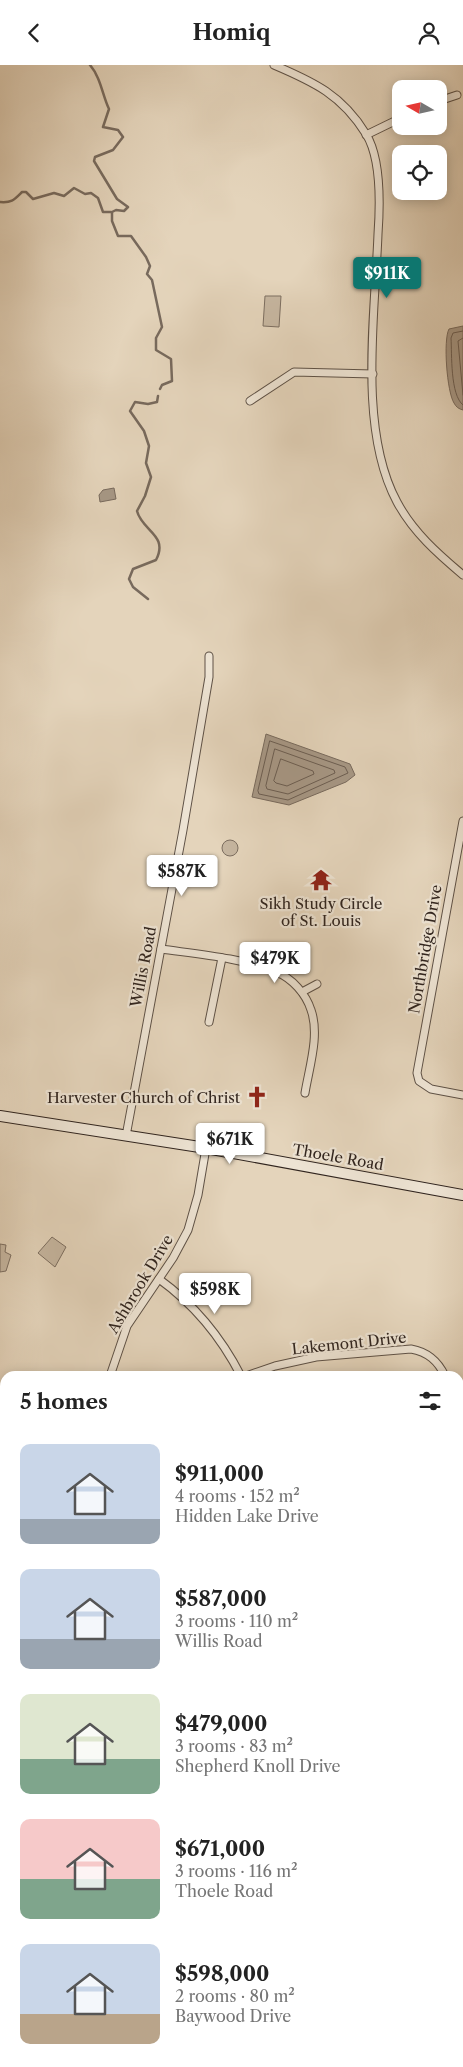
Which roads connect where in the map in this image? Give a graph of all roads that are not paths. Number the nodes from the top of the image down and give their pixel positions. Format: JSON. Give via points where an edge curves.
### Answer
{"nodes":[{"id":1,"x":274,"y":65,"type":"edge"},
{"id":2,"x":456,"y":95,"type":"dead end"},
{"id":3,"x":448,"y":98,"type":"edge"},
{"id":4,"x":392,"y":122,"type":"edge"},
{"id":5,"x":366,"y":135,"type":"junction"},
{"id":6,"x":373,"y":374,"type":"junction"},
{"id":7,"x":250,"y":401,"type":"dead end"},
{"id":8,"x":463,"y":575,"type":"edge"},
{"id":9,"x":209,"y":656,"type":"dead end"},
{"id":10,"x":463,"y":821,"type":"edge"},
{"id":11,"x":161,"y":949,"type":"junction"},
{"id":12,"x":222,"y":958,"type":"junction"},
{"id":13,"x":317,"y":984,"type":"dead end"},
{"id":14,"x":302,"y":992,"type":"junction"},
{"id":15,"x":209,"y":1022,"type":"dead end"},
{"id":16,"x":304,"y":1093,"type":"dead end"},
{"id":17,"x":463,"y":1095,"type":"edge"},
{"id":18,"x":0,"y":1116,"type":"edge"},
{"id":19,"x":126,"y":1136,"type":"junction"},
{"id":20,"x":206,"y":1148,"type":"junction"},
{"id":21,"x":463,"y":1195,"type":"edge"},
{"id":22,"x":159,"y":1279,"type":"junction"},
{"id":23,"x":112,"y":1371,"type":"edge"},
{"id":24,"x":238,"y":1371,"type":"edge"},
{"id":25,"x":261,"y":1371,"type":"edge"},
{"id":26,"x":442,"y":1371,"type":"edge"}],
"edges":[{"from":1,"to":5,"type":"street","via":[[316,83],[332,94]]},
{"from":2,"to":3,"type":"street"},
{"from":4,"to":5,"type":"street"},
{"from":5,"to":6,"type":"street","via":[[378,174]]},
{"from":6,"to":7,"type":"street","via":[[294,372]]},
{"from":6,"to":8,"type":"street","via":[[374,430],[389,486],[426,542]]},
{"from":9,"to":11,"type":"street","name":"Willis Road","via":[[209,677]]},
{"from":10,"to":17,"type":"street","name":"Northbridge Drive","via":[[416,1073],[419,1081],[430,1089]]},
{"from":11,"to":12,"type":"street"},
{"from":11,"to":19,"type":"street","name":"Willis Road"},
{"from":12,"to":14,"type":"street","via":[[278,972]]},
{"from":12,"to":15,"type":"street"},
{"from":13,"to":14,"type":"street"},
{"from":14,"to":16,"type":"street","via":[[312,1011],[314,1035]]},
{"from":18,"to":19,"type":"main road","name":"Thoele Road"},
{"from":19,"to":20,"type":"main road","name":"Thoele Road"},
{"from":20,"to":21,"type":"main road","name":"Thoele Road"},
{"from":20,"to":22,"type":"street","name":"Ashbrook Drive","via":[[188,1230]]},
{"from":22,"to":23,"type":"street","name":"Ashbrook Drive","via":[[127,1326]]},
{"from":22,"to":24,"type":"street","via":[[190,1304],[215,1331]]},
{"from":25,"to":26,"type":"street","name":"Lakemont Drive","via":[[294,1360],[405,1349],[427,1354]]}]}
